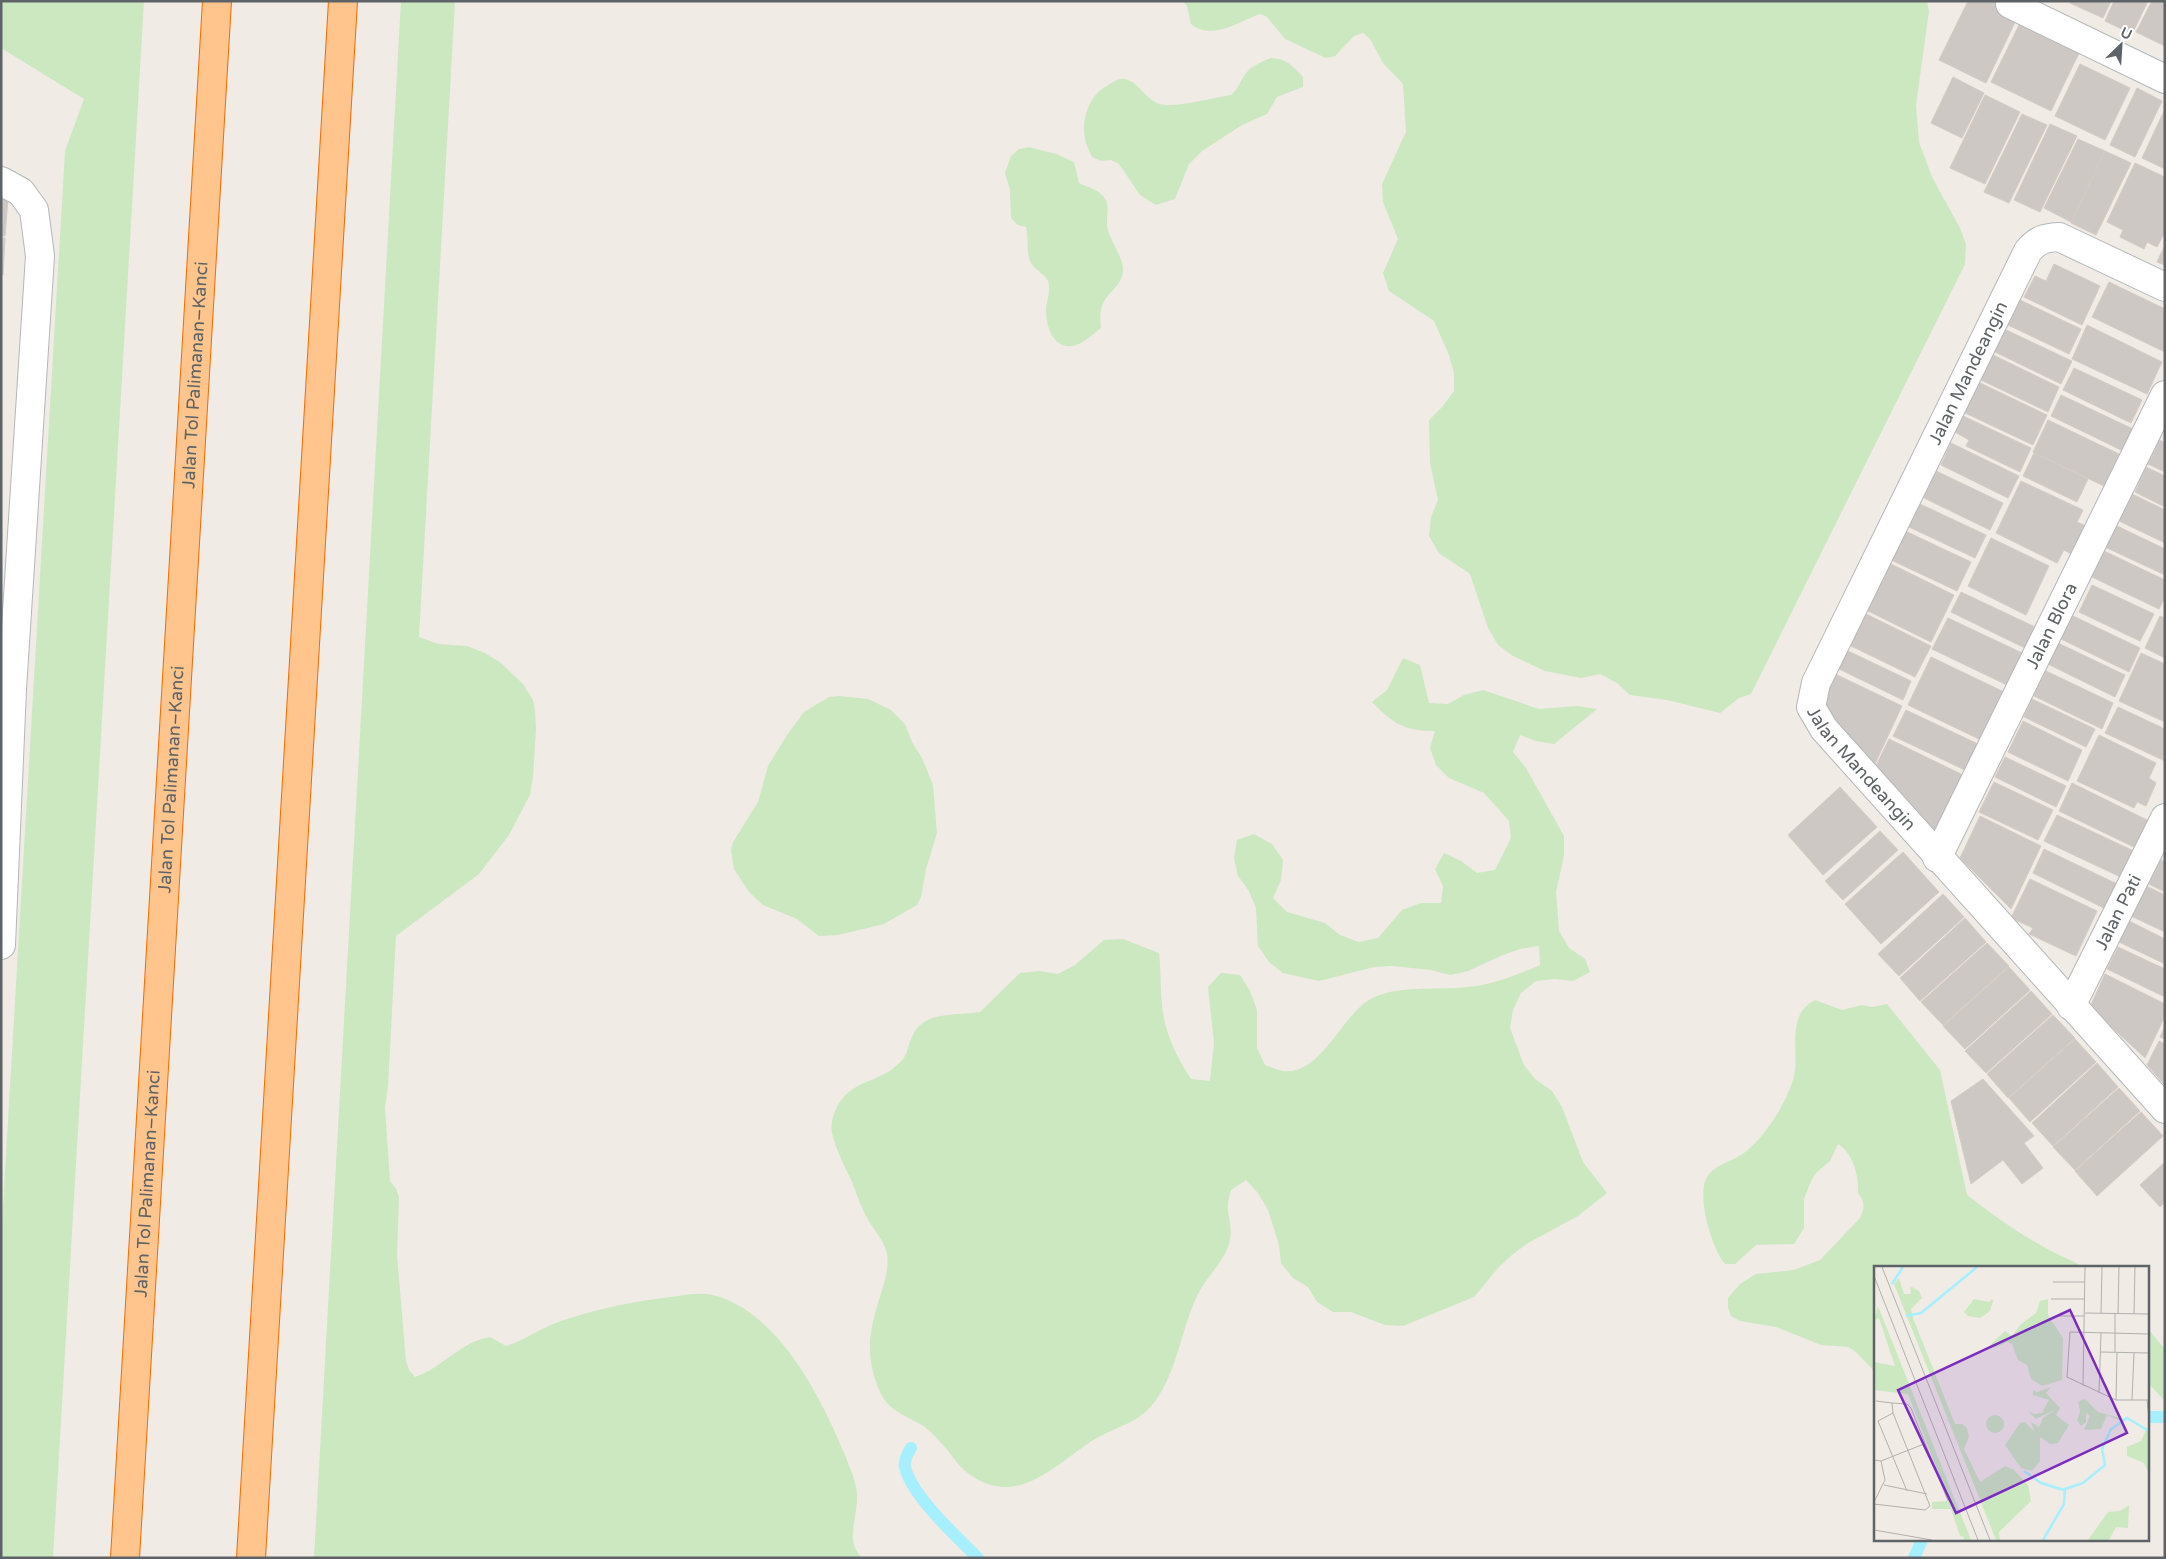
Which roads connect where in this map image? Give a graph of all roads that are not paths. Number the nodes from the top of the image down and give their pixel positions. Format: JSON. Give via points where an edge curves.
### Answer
{"nodes":[{"id":1,"x":217,"y":1,"type":"edge"},
{"id":2,"x":343,"y":1,"type":"edge"},
{"id":3,"x":2010,"y":4,"type":"dead end"},
{"id":4,"x":2165,"y":78,"type":"edge"},
{"id":5,"x":1,"y":180,"type":"edge"},
{"id":6,"x":2165,"y":287,"type":"edge"},
{"id":7,"x":2165,"y":395,"type":"edge"},
{"id":8,"x":7,"y":689,"type":"edge"},
{"id":9,"x":2165,"y":818,"type":"edge"},
{"id":10,"x":1937,"y":858,"type":"junction"},
{"id":11,"x":1,"y":945,"type":"edge"},
{"id":12,"x":2071,"y":1006,"type":"junction"},
{"id":13,"x":2165,"y":1109,"type":"edge"},
{"id":14,"x":125,"y":1558,"type":"edge"},
{"id":15,"x":251,"y":1558,"type":"edge"}],
"edges":[{"from":1,"to":14,"type":"highway","name":"Jalan Tol Palimanan–Kanci"},
{"from":2,"to":15,"type":"highway"},
{"from":3,"to":4,"type":"street"},
{"from":5,"to":8,"type":"street","via":[[21,192],[34,210],[40,256]]},
{"from":6,"to":10,"type":"street","name":"Jalan Mandeangin","via":[[2059,237],[2036,242],[2028,251],[1820,674],[1811,707],[1824,730]]},
{"from":7,"to":10,"type":"street","name":"Jalan Blora"},
{"from":8,"to":11,"type":"street"},
{"from":9,"to":12,"type":"street","name":"Jalan Pati"},
{"from":10,"to":12,"type":"street","name":"Jalan Mandeangin"},
{"from":12,"to":13,"type":"street","name":"Jalan Mandeangin"}]}
